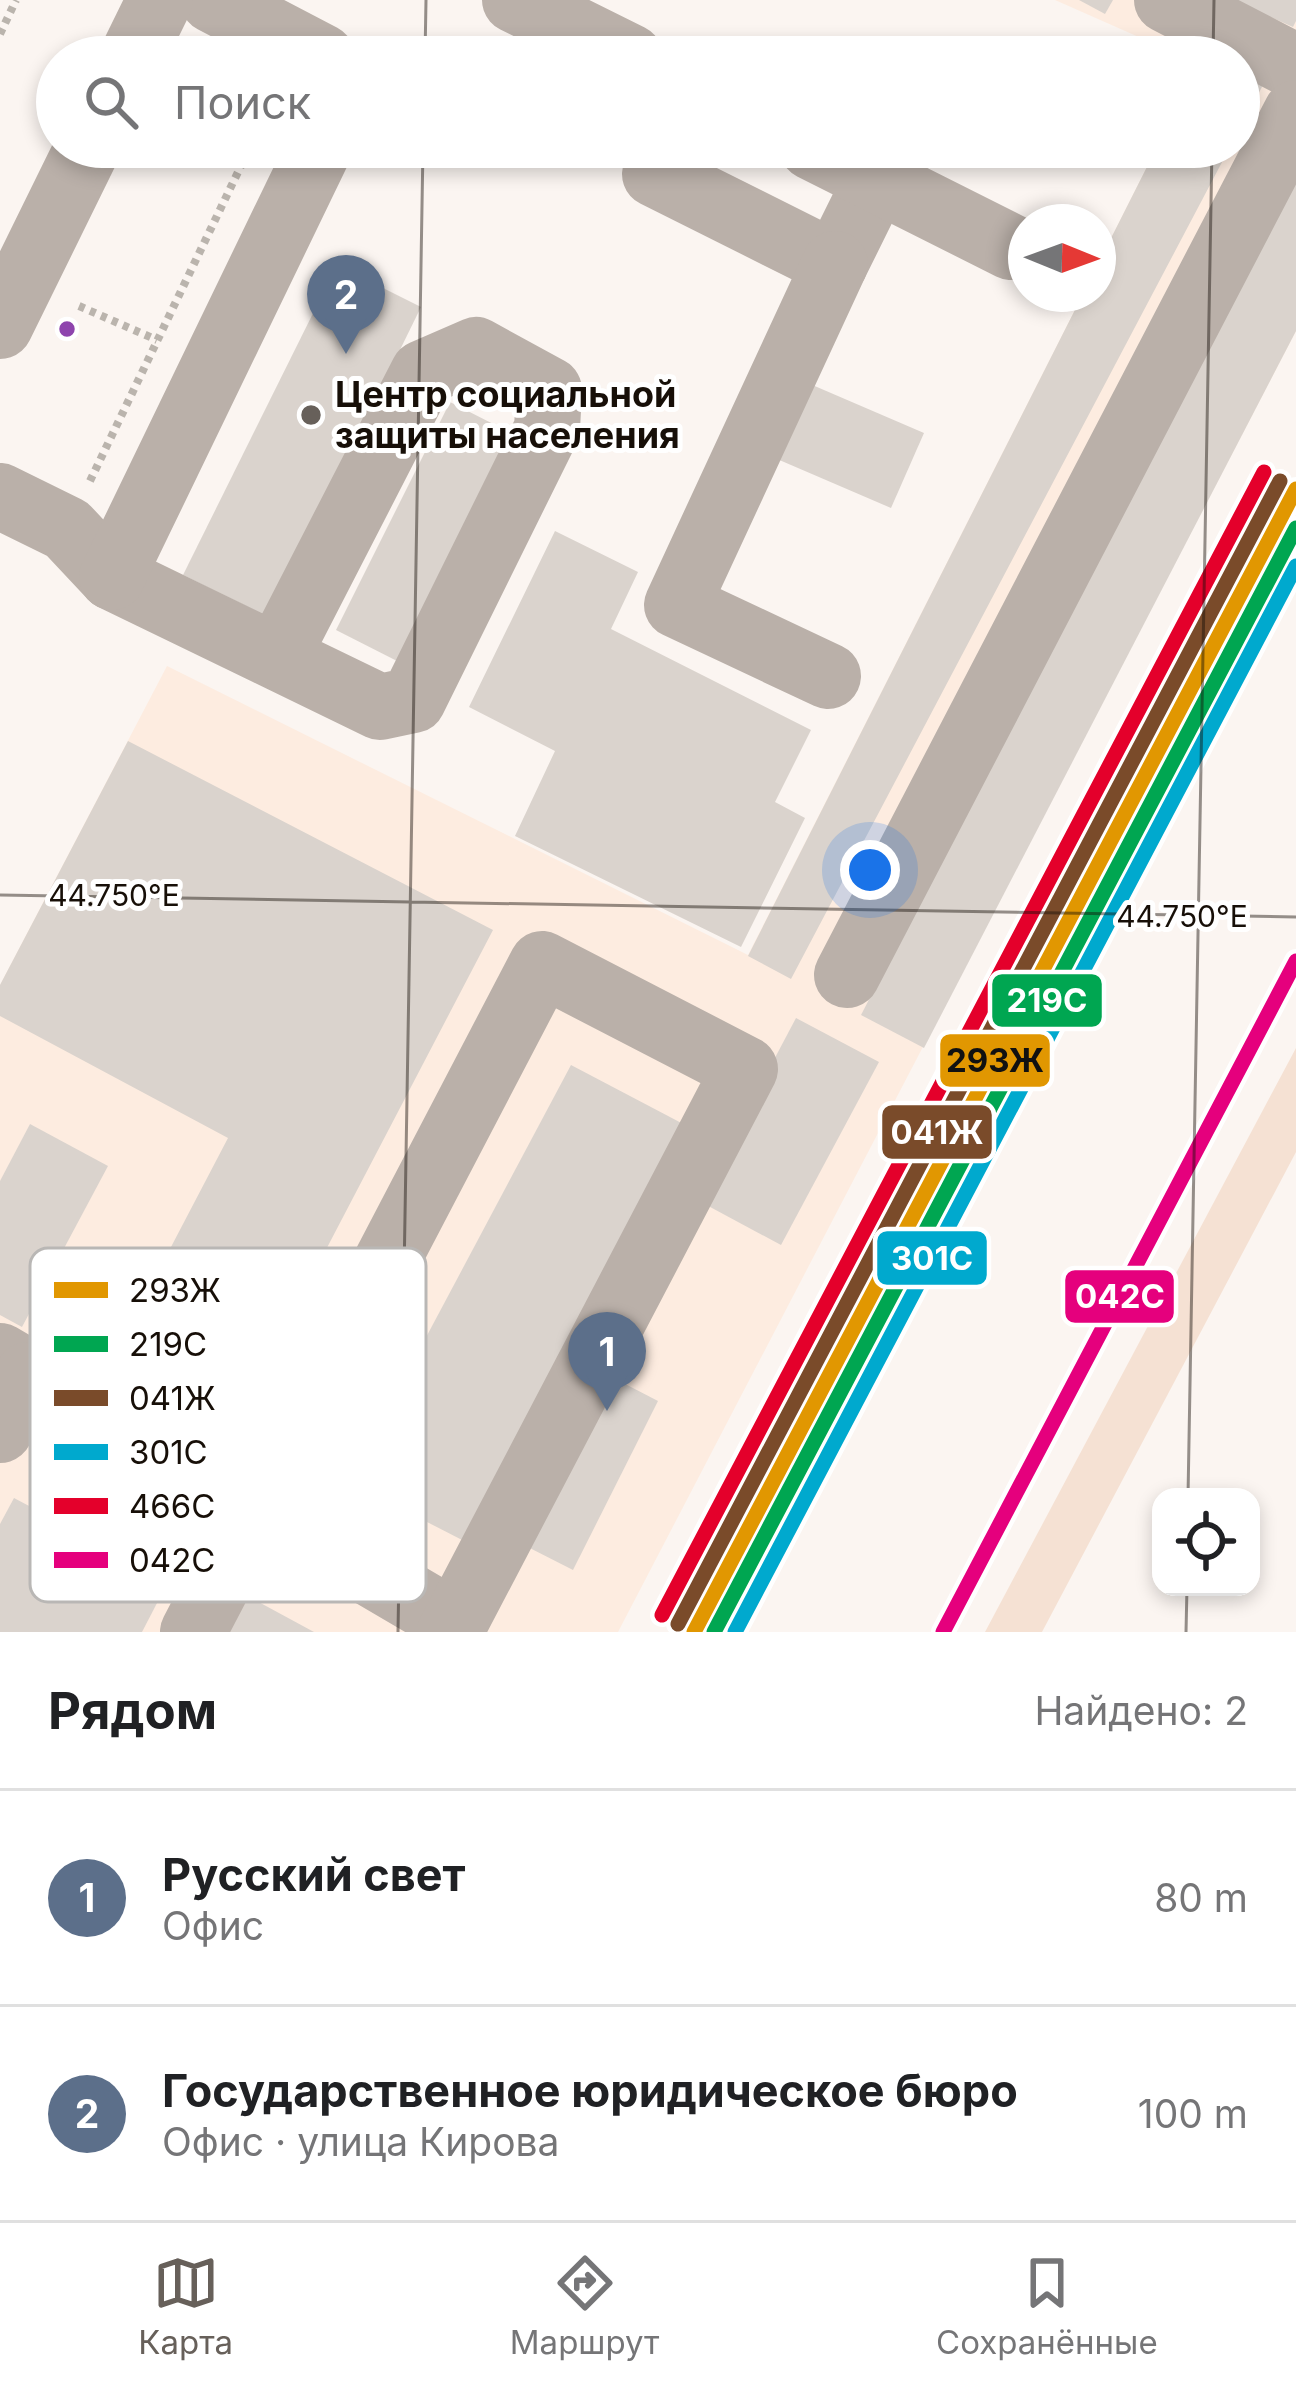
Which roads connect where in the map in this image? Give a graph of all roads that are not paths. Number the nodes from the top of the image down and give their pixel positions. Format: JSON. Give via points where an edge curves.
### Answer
{"nodes":[{"id":1,"x":160,"y":0,"type":"edge"},
{"id":2,"x":214,"y":0,"type":"edge"},
{"id":3,"x":515,"y":0,"type":"edge"},
{"id":4,"x":1167,"y":0,"type":"edge"},
{"id":5,"x":142,"y":36,"type":"edge"},
{"id":6,"x":282,"y":36,"type":"edge"},
{"id":7,"x":588,"y":36,"type":"edge"},
{"id":8,"x":1235,"y":36,"type":"edge"},
{"id":9,"x":1260,"y":49,"type":"edge"},
{"id":10,"x":1296,"y":68,"type":"edge"},
{"id":11,"x":1296,"y":113,"type":"edge"},
{"id":12,"x":78,"y":168,"type":"edge"},
{"id":13,"x":310,"y":168,"type":"edge"},
{"id":14,"x":658,"y":168,"type":"edge"},
{"id":15,"x":855,"y":168,"type":"edge"},
{"id":16,"x":877,"y":179,"type":"junction"},
{"id":17,"x":1008,"y":246,"type":"edge"},
{"id":18,"x":835,"y":264,"type":"junction"},
{"id":19,"x":0,"y":326,"type":"edge"},
{"id":20,"x":0,"y":496,"type":"edge"},
{"id":21,"x":112,"y":577,"type":"junction"},
{"id":22,"x":277,"y":657,"type":"junction"},
{"id":23,"x":828,"y":676,"type":"dead end"},
{"id":24,"x":847,"y":975,"type":"dead end"},
{"id":25,"x":394,"y":1248,"type":"edge"},
{"id":26,"x":209,"y":1602,"type":"edge"},
{"id":27,"x":412,"y":1602,"type":"edge"},
{"id":28,"x":453,"y":1627,"type":"edge"},
{"id":29,"x":193,"y":1632,"type":"edge"}],
"edges":[{"from":1,"to":5,"type":"street"},
{"from":2,"to":6,"type":"street"},
{"from":3,"to":7,"type":"street"},
{"from":4,"to":8,"type":"street"},
{"from":9,"to":10,"type":"street"},
{"from":11,"to":24,"type":"street"},
{"from":12,"to":19,"type":"street"},
{"from":13,"to":21,"type":"street"},
{"from":14,"to":18,"type":"street","via":[[655,174]]},
{"from":15,"to":16,"type":"street"},
{"from":16,"to":17,"type":"street"},
{"from":16,"to":18,"type":"street"},
{"from":18,"to":23,"type":"street","via":[[677,605]]},
{"from":20,"to":21,"type":"street","via":[[67,529]]},
{"from":21,"to":22,"type":"street"},
{"from":22,"to":22,"type":"street","via":[[380,706],[413,700],[547,429],[549,390],[476,350],[423,373]]},
{"from":25,"to":28,"type":"street","via":[[542,964],[745,1069]]},
{"from":26,"to":29,"type":"street"},
{"from":27,"to":28,"type":"street"}]}
